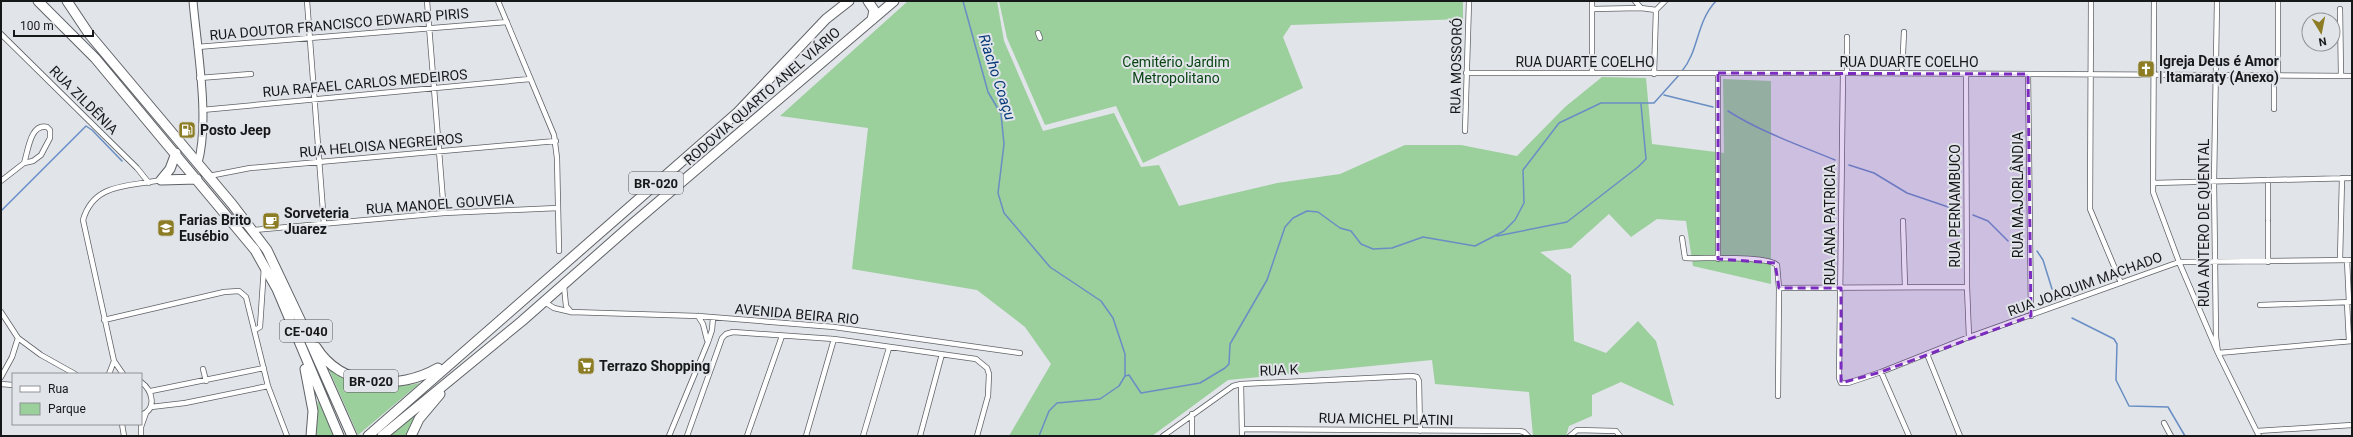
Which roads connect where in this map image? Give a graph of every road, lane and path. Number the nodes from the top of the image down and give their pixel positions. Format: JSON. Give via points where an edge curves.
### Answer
{"nodes":[{"id":1,"x":38,"y":1,"type":"edge"},
{"id":2,"x":67,"y":1,"type":"edge"},
{"id":3,"x":193,"y":1,"type":"edge"},
{"id":4,"x":307,"y":1,"type":"edge"},
{"id":5,"x":427,"y":1,"type":"edge"},
{"id":6,"x":498,"y":1,"type":"edge"},
{"id":7,"x":849,"y":1,"type":"edge"},
{"id":8,"x":868,"y":1,"type":"edge"},
{"id":9,"x":894,"y":1,"type":"edge"},
{"id":10,"x":1469,"y":1,"type":"edge"},
{"id":11,"x":1592,"y":1,"type":"edge"},
{"id":12,"x":1635,"y":1,"type":"edge"},
{"id":13,"x":1665,"y":1,"type":"edge"},
{"id":14,"x":2091,"y":1,"type":"edge"},
{"id":15,"x":2154,"y":1,"type":"edge"},
{"id":16,"x":2217,"y":1,"type":"edge"},
{"id":17,"x":2278,"y":1,"type":"edge"},
{"id":18,"x":1641,"y":8,"type":"junction"},
{"id":19,"x":1592,"y":9,"type":"junction"},
{"id":20,"x":2340,"y":9,"type":"dead end"},
{"id":21,"x":1656,"y":10,"type":"junction"},
{"id":22,"x":872,"y":20,"type":"junction"},
{"id":23,"x":507,"y":22,"type":"junction"},
{"id":24,"x":429,"y":28,"type":"junction"},
{"id":25,"x":1904,"y":32,"type":"dead end"},
{"id":26,"x":1,"y":34,"type":"edge"},
{"id":27,"x":1038,"y":34,"type":"dead end"},
{"id":28,"x":310,"y":37,"type":"junction"},
{"id":29,"x":1847,"y":37,"type":"dead end"},
{"id":30,"x":1040,"y":38,"type":"dead end"},
{"id":31,"x":197,"y":47,"type":"junction"},
{"id":32,"x":1466,"y":73,"type":"junction"},
{"id":33,"x":1592,"y":73,"type":"junction"},
{"id":34,"x":1718,"y":73,"type":"junction"},
{"id":35,"x":1845,"y":73,"type":"junction"},
{"id":36,"x":1902,"y":73,"type":"junction"},
{"id":37,"x":251,"y":74,"type":"dead end"},
{"id":38,"x":1654,"y":74,"type":"junction"},
{"id":39,"x":1966,"y":74,"type":"junction"},
{"id":40,"x":2028,"y":74,"type":"junction"},
{"id":41,"x":2090,"y":74,"type":"junction"},
{"id":42,"x":2154,"y":75,"type":"junction"},
{"id":43,"x":2217,"y":76,"type":"junction"},
{"id":44,"x":2276,"y":76,"type":"junction"},
{"id":45,"x":2341,"y":76,"type":"junction"},
{"id":46,"x":2352,"y":76,"type":"edge"},
{"id":47,"x":200,"y":78,"type":"junction"},
{"id":48,"x":530,"y":79,"type":"junction"},
{"id":49,"x":434,"y":88,"type":"junction"},
{"id":50,"x":314,"y":99,"type":"junction"},
{"id":51,"x":2274,"y":109,"type":"dead end"},
{"id":52,"x":202,"y":110,"type":"junction"},
{"id":53,"x":1466,"y":131,"type":"dead end"},
{"id":54,"x":556,"y":141,"type":"junction"},
{"id":55,"x":439,"y":151,"type":"junction"},
{"id":56,"x":176,"y":153,"type":"junction"},
{"id":57,"x":319,"y":162,"type":"junction"},
{"id":58,"x":24,"y":163,"type":"junction"},
{"id":59,"x":198,"y":163,"type":"junction"},
{"id":60,"x":208,"y":176,"type":"junction"},
{"id":61,"x":2342,"y":178,"type":"junction"},
{"id":62,"x":2352,"y":178,"type":"edge"},
{"id":63,"x":197,"y":179,"type":"junction"},
{"id":64,"x":161,"y":180,"type":"junction"},
{"id":65,"x":2268,"y":180,"type":"junction"},
{"id":66,"x":1,"y":181,"type":"edge"},
{"id":67,"x":2214,"y":182,"type":"junction"},
{"id":68,"x":149,"y":183,"type":"junction"},
{"id":69,"x":2153,"y":183,"type":"junction"},
{"id":70,"x":652,"y":187,"type":"junction"},
{"id":71,"x":664,"y":198,"type":"junction"},
{"id":72,"x":558,"y":208,"type":"junction"},
{"id":73,"x":444,"y":213,"type":"junction"},
{"id":74,"x":1903,"y":221,"type":"dead end"},
{"id":75,"x":324,"y":224,"type":"junction"},
{"id":76,"x":253,"y":230,"type":"junction"},
{"id":77,"x":1682,"y":238,"type":"dead end"},
{"id":78,"x":559,"y":251,"type":"dead end"},
{"id":79,"x":1718,"y":259,"type":"junction"},
{"id":80,"x":2340,"y":260,"type":"junction"},
{"id":81,"x":2350,"y":260,"type":"edge"},
{"id":82,"x":2179,"y":262,"type":"junction"},
{"id":83,"x":2215,"y":262,"type":"junction"},
{"id":84,"x":2268,"y":262,"type":"junction"},
{"id":85,"x":264,"y":264,"type":"junction"},
{"id":86,"x":564,"y":283,"type":"junction"},
{"id":87,"x":2121,"y":283,"type":"junction"},
{"id":88,"x":1966,"y":287,"type":"junction"},
{"id":89,"x":1780,"y":288,"type":"junction"},
{"id":90,"x":1842,"y":288,"type":"junction"},
{"id":91,"x":1905,"y":288,"type":"junction"},
{"id":92,"x":543,"y":302,"type":"junction"},
{"id":93,"x":2349,"y":302,"type":"edge"},
{"id":94,"x":2260,"y":305,"type":"dead end"},
{"id":95,"x":1,"y":312,"type":"edge"},
{"id":96,"x":571,"y":312,"type":"junction"},
{"id":97,"x":698,"y":316,"type":"junction"},
{"id":98,"x":2031,"y":316,"type":"junction"},
{"id":99,"x":713,"y":318,"type":"junction"},
{"id":100,"x":104,"y":320,"type":"junction"},
{"id":101,"x":304,"y":328,"type":"junction"},
{"id":102,"x":255,"y":330,"type":"junction"},
{"id":103,"x":294,"y":331,"type":"junction"},
{"id":104,"x":782,"y":336,"type":"junction"},
{"id":105,"x":1969,"y":337,"type":"junction"},
{"id":106,"x":18,"y":338,"type":"junction"},
{"id":107,"x":834,"y":339,"type":"junction"},
{"id":108,"x":2351,"y":341,"type":"edge"},
{"id":109,"x":708,"y":342,"type":"junction"},
{"id":110,"x":889,"y":348,"type":"junction"},
{"id":111,"x":484,"y":351,"type":"junction"},
{"id":112,"x":1020,"y":353,"type":"dead end"},
{"id":113,"x":2218,"y":353,"type":"junction"},
{"id":114,"x":942,"y":354,"type":"junction"},
{"id":115,"x":1927,"y":354,"type":"junction"},
{"id":116,"x":455,"y":358,"type":"junction"},
{"id":117,"x":114,"y":361,"type":"junction"},
{"id":118,"x":264,"y":368,"type":"junction"},
{"id":119,"x":204,"y":369,"type":"dead end"},
{"id":120,"x":1881,"y":372,"type":"junction"},
{"id":121,"x":73,"y":373,"type":"edge"},
{"id":122,"x":109,"y":373,"type":"edge"},
{"id":123,"x":123,"y":373,"type":"edge"},
{"id":124,"x":1,"y":377,"type":"edge"},
{"id":125,"x":1840,"y":378,"type":"joint"},
{"id":126,"x":206,"y":381,"type":"junction"},
{"id":127,"x":142,"y":383,"type":"edge"},
{"id":128,"x":1,"y":384,"type":"edge"},
{"id":129,"x":1241,"y":384,"type":"junction"},
{"id":130,"x":12,"y":385,"type":"edge"},
{"id":131,"x":268,"y":386,"type":"junction"},
{"id":132,"x":151,"y":391,"type":"junction"},
{"id":133,"x":1778,"y":396,"type":"dead end"},
{"id":134,"x":151,"y":407,"type":"junction"},
{"id":135,"x":143,"y":414,"type":"edge"},
{"id":136,"x":1192,"y":414,"type":"junction"},
{"id":137,"x":2164,"y":423,"type":"dead end"},
{"id":138,"x":122,"y":425,"type":"edge"},
{"id":139,"x":141,"y":425,"type":"edge"},
{"id":140,"x":2352,"y":425,"type":"edge"},
{"id":141,"x":1242,"y":429,"type":"junction"},
{"id":142,"x":1420,"y":431,"type":"junction"},
{"id":143,"x":1433,"y":434,"type":"edge"},
{"id":144,"x":2258,"y":434,"type":"edge"},
{"id":145,"x":1620,"y":435,"type":"edge"},
{"id":146,"x":124,"y":436,"type":"edge"},
{"id":147,"x":141,"y":436,"type":"edge"},
{"id":148,"x":287,"y":436,"type":"edge"},
{"id":149,"x":312,"y":436,"type":"edge"},
{"id":150,"x":339,"y":436,"type":"edge"},
{"id":151,"x":352,"y":436,"type":"edge"},
{"id":152,"x":368,"y":436,"type":"edge"},
{"id":153,"x":382,"y":436,"type":"edge"},
{"id":154,"x":411,"y":436,"type":"edge"},
{"id":155,"x":669,"y":436,"type":"edge"},
{"id":156,"x":687,"y":436,"type":"edge"},
{"id":157,"x":747,"y":436,"type":"edge"},
{"id":158,"x":806,"y":436,"type":"edge"},
{"id":159,"x":863,"y":436,"type":"edge"},
{"id":160,"x":920,"y":436,"type":"edge"},
{"id":161,"x":977,"y":436,"type":"edge"},
{"id":162,"x":1163,"y":436,"type":"edge"},
{"id":163,"x":1192,"y":436,"type":"edge"},
{"id":164,"x":1242,"y":436,"type":"edge"},
{"id":165,"x":1528,"y":436,"type":"edge"},
{"id":166,"x":1570,"y":436,"type":"edge"},
{"id":167,"x":1909,"y":436,"type":"edge"},
{"id":168,"x":1960,"y":436,"type":"edge"},
{"id":169,"x":2171,"y":436,"type":"edge"}],
"edges":[{"from":1,"to":56,"type":"highway","number":"CE-040","via":[[95,58]]},
{"from":2,"to":59,"type":"highway","number":"CE-040","via":[[89,34]]},
{"from":3,"to":31,"type":"street"},
{"from":4,"to":28,"type":"street"},
{"from":5,"to":24,"type":"street"},
{"from":6,"to":23,"type":"street"},
{"from":7,"to":70,"type":"highway","name":"RODOVIA QUARTO ANEL VIÁRIO","number":"BR-020","via":[[826,19],[737,113]]},
{"from":8,"to":22,"type":"highway","via":[[874,10]]},
{"from":9,"to":22,"type":"highway","name":"RODOVIA QUARTO ANEL VIÁRIO","number":"BR-020"},
{"from":10,"to":32,"type":"street","name":"RUA MOSSORÓ"},
{"from":11,"to":19,"type":"street"},
{"from":12,"to":18,"type":"street"},
{"from":13,"to":21,"type":"street"},
{"from":14,"to":41,"type":"street"},
{"from":15,"to":42,"type":"street"},
{"from":16,"to":43,"type":"street","name":"RUA ANTERO DE QUENTAL"},
{"from":17,"to":44,"type":"street"},
{"from":18,"to":19,"type":"street"},
{"from":18,"to":21,"type":"street"},
{"from":19,"to":33,"type":"street"},
{"from":20,"to":45,"type":"street"},
{"from":21,"to":38,"type":"street"},
{"from":22,"to":71,"type":"highway","name":"RODOVIA QUARTO ANEL VIÁRIO","number":"BR-020"},
{"from":23,"to":24,"type":"street","name":"RUA DOUTOR FRANCISCO EDWARD PIRIS"},
{"from":23,"to":48,"type":"street"},
{"from":24,"to":28,"type":"street","name":"RUA DOUTOR FRANCISCO EDWARD PIRIS"},
{"from":24,"to":49,"type":"street"},
{"from":25,"to":36,"type":"street"},
{"from":26,"to":68,"type":"street","name":"RUA ZILDÊNIA","via":[[137,168]]},
{"from":27,"to":30,"type":"street"},
{"from":28,"to":31,"type":"street","name":"RUA DOUTOR FRANCISCO EDWARD PIRIS"},
{"from":28,"to":50,"type":"street"},
{"from":29,"to":35,"type":"street","name":"RUA ANA PATRICIA"},
{"from":31,"to":47,"type":"street"},
{"from":32,"to":33,"type":"street","name":"RUA DUARTE COELHO"},
{"from":32,"to":53,"type":"street","name":"RUA MOSSORÓ"},
{"from":33,"to":38,"type":"street","name":"RUA DUARTE COELHO"},
{"from":34,"to":35,"type":"street","name":"RUA DUARTE COELHO"},
{"from":34,"to":38,"type":"street","name":"RUA DUARTE COELHO"},
{"from":34,"to":79,"type":"street"},
{"from":35,"to":36,"type":"street","name":"RUA DUARTE COELHO"},
{"from":35,"to":90,"type":"street","name":"RUA ANA PATRICIA"},
{"from":36,"to":39,"type":"street","name":"RUA DUARTE COELHO"},
{"from":37,"to":47,"type":"street"},
{"from":39,"to":40,"type":"street","name":"RUA DUARTE COELHO"},
{"from":39,"to":88,"type":"street","name":"RUA PERNAMBUCO"},
{"from":40,"to":41,"type":"street","name":"RUA DUARTE COELHO"},
{"from":40,"to":98,"type":"street","name":"RUA MAJORLÂNDIA","via":[[2028,249]]},
{"from":41,"to":42,"type":"street","name":"RUA DUARTE COELHO"},
{"from":41,"to":87,"type":"street","via":[[2090,209]]},
{"from":42,"to":43,"type":"street","name":"RUA DUARTE COELHO"},
{"from":42,"to":69,"type":"street"},
{"from":43,"to":44,"type":"street","name":"RUA DUARTE COELHO"},
{"from":43,"to":67,"type":"street","name":"RUA ANTERO DE QUENTAL"},
{"from":44,"to":45,"type":"street","name":"RUA DUARTE COELHO"},
{"from":44,"to":51,"type":"street"},
{"from":45,"to":46,"type":"street","name":"RUA DUARTE COELHO"},
{"from":47,"to":52,"type":"street"},
{"from":48,"to":49,"type":"street","name":"RUA RAFAEL CARLOS MEDEIROS"},
{"from":48,"to":54,"type":"street"},
{"from":49,"to":50,"type":"street","name":"RUA RAFAEL CARLOS MEDEIROS"},
{"from":49,"to":55,"type":"street"},
{"from":50,"to":52,"type":"street","name":"RUA RAFAEL CARLOS MEDEIROS"},
{"from":50,"to":57,"type":"street"},
{"from":52,"to":59,"type":"street"},
{"from":54,"to":55,"type":"street","name":"RUA HELOISA NEGREIROS"},
{"from":54,"to":72,"type":"street"},
{"from":55,"to":57,"type":"street","name":"RUA HELOISA NEGREIROS"},
{"from":55,"to":73,"type":"street"},
{"from":56,"to":63,"type":"highway","number":"CE-040"},
{"from":56,"to":64,"type":"highway","via":[[170,169]]},
{"from":57,"to":60,"type":"street","name":"RUA HELOISA NEGREIROS","via":[[250,168]]},
{"from":57,"to":75,"type":"street"},
{"from":58,"to":58,"type":"street","via":[[38,158],[45,150],[50,138],[50,130],[47,127],[40,127],[34,131]]},
{"from":58,"to":66,"type":"street"},
{"from":59,"to":60,"type":"highway","number":"CE-040"},
{"from":60,"to":76,"type":"highway","number":"CE-040"},
{"from":61,"to":62,"type":"street"},
{"from":61,"to":65,"type":"street"},
{"from":61,"to":80,"type":"street"},
{"from":63,"to":64,"type":"highway"},
{"from":63,"to":85,"type":"highway","number":"CE-040","via":[[231,218]]},
{"from":64,"to":68,"type":"street"},
{"from":65,"to":67,"type":"street"},
{"from":65,"to":84,"type":"street"},
{"from":67,"to":69,"type":"street"},
{"from":67,"to":83,"type":"street","name":"RUA ANTERO DE QUENTAL"},
{"from":68,"to":100,"type":"street","via":[[103,192],[86,211],[83,220]]},
{"from":69,"to":82,"type":"street","via":[[2153,192]]},
{"from":70,"to":71,"type":"highway"},
{"from":70,"to":116,"type":"highway","name":"RODOVIA QUARTO ANEL VIÁRIO","number":"BR-020"},
{"from":71,"to":86,"type":"highway","name":"RODOVIA QUARTO ANEL VIÁRIO","number":"BR-020"},
{"from":72,"to":73,"type":"street","name":"RUA MANOEL GOUVEIA"},
{"from":72,"to":78,"type":"street"},
{"from":73,"to":75,"type":"street","name":"RUA MANOEL GOUVEIA"},
{"from":74,"to":91,"type":"street"},
{"from":75,"to":76,"type":"street","name":"RUA MANOEL GOUVEIA"},
{"from":76,"to":101,"type":"highway","number":"CE-040","via":[[275,264]]},
{"from":77,"to":79,"type":"street","via":[[1685,258]]},
{"from":79,"to":89,"type":"street","via":[[1773,261],[1778,268]]},
{"from":80,"to":81,"type":"street","name":"RUA JOAQUIM MACHADO"},
{"from":80,"to":84,"type":"street","name":"RUA JOAQUIM MACHADO"},
{"from":81,"to":93,"type":"street"},
{"from":82,"to":83,"type":"street","name":"RUA JOAQUIM MACHADO"},
{"from":82,"to":87,"type":"street","name":"RUA JOAQUIM MACHADO"},
{"from":82,"to":113,"type":"street"},
{"from":83,"to":84,"type":"street","name":"RUA JOAQUIM MACHADO"},
{"from":83,"to":113,"type":"street","name":"RUA ANTERO DE QUENTAL"},
{"from":85,"to":102,"type":"street","via":[[260,327]]},
{"from":85,"to":103,"type":"highway","number":"CE-040"},
{"from":86,"to":92,"type":"highway","name":"RODOVIA QUARTO ANEL VIÁRIO","number":"BR-020"},
{"from":86,"to":96,"type":"street","via":[[566,306]]},
{"from":87,"to":98,"type":"street","name":"RUA JOAQUIM MACHADO"},
{"from":88,"to":91,"type":"street"},
{"from":88,"to":105,"type":"street","name":"RUA PERNAMBUCO"},
{"from":89,"to":90,"type":"street"},
{"from":89,"to":133,"type":"street"},
{"from":90,"to":91,"type":"street"},
{"from":90,"to":125,"type":"street","name":"RUA ANA PATRICIA"},
{"from":92,"to":96,"type":"street","name":"AVENIDA BEIRA RIO"},
{"from":92,"to":111,"type":"highway","name":"RODOVIA QUARTO ANEL VIÁRIO","number":"BR-020"},
{"from":93,"to":94,"type":"street"},
{"from":93,"to":108,"type":"street"},
{"from":95,"to":106,"type":"street"},
{"from":96,"to":97,"type":"street","name":"AVENIDA BEIRA RIO"},
{"from":97,"to":99,"type":"street","name":"AVENIDA BEIRA RIO"},
{"from":97,"to":109,"type":"street"},
{"from":98,"to":105,"type":"street","name":"RUA JOAQUIM MACHADO"},
{"from":99,"to":109,"type":"street"},
{"from":99,"to":112,"type":"street","name":"AVENIDA BEIRA RIO","via":[[834,327]]},
{"from":100,"to":102,"type":"street","via":[[224,292],[239,291],[246,297]]},
{"from":100,"to":117,"type":"street"},
{"from":101,"to":116,"type":"highway","number":"BR-020","via":[[320,353],[334,366],[368,381],[392,383],[410,380],[431,372]]},
{"from":101,"to":151,"type":"highway","number":"CE-040"},
{"from":102,"to":118,"type":"street"},
{"from":103,"to":149,"type":"highway","via":[[311,398]]},
{"from":103,"to":150,"type":"highway","number":"CE-040"},
{"from":104,"to":107,"type":"street"},
{"from":104,"to":156,"type":"street","via":[[726,334],[722,338]]},
{"from":104,"to":157,"type":"street"},
{"from":105,"to":115,"type":"street","name":"RUA JOAQUIM MACHADO"},
{"from":106,"to":121,"type":"street","via":[[41,355]]},
{"from":106,"to":124,"type":"street","via":[[12,357]]},
{"from":107,"to":110,"type":"street"},
{"from":107,"to":158,"type":"street"},
{"from":108,"to":113,"type":"street"},
{"from":109,"to":155,"type":"street"},
{"from":110,"to":114,"type":"street"},
{"from":110,"to":159,"type":"street"},
{"from":111,"to":153,"type":"highway","number":"BR-020"},
{"from":111,"to":154,"type":"highway","via":[[431,402],[419,418]]},
{"from":113,"to":144,"type":"street","name":"RUA ANTERO DE QUENTAL"},
{"from":114,"to":160,"type":"street"},
{"from":114,"to":161,"type":"street","via":[[976,359],[984,364],[989,374],[989,386]]},
{"from":115,"to":120,"type":"street","name":"RUA JOAQUIM MACHADO"},
{"from":115,"to":168,"type":"street"},
{"from":116,"to":152,"type":"highway","number":"BR-020"},
{"from":117,"to":122,"type":"street"},
{"from":117,"to":123,"type":"street"},
{"from":118,"to":126,"type":"street"},
{"from":118,"to":131,"type":"street"},
{"from":119,"to":126,"type":"street"},
{"from":120,"to":125,"type":"street","name":"RUA JOAQUIM MACHADO","via":[[1848,383],[1841,383]]},
{"from":120,"to":167,"type":"street"},
{"from":126,"to":132,"type":"street"},
{"from":127,"to":132,"type":"street"},
{"from":128,"to":130,"type":"street"},
{"from":129,"to":136,"type":"street","name":"RUA K","via":[[1233,386]]},
{"from":129,"to":141,"type":"street"},
{"from":129,"to":142,"type":"street","name":"RUA K","via":[[1417,377]]},
{"from":131,"to":134,"type":"street","via":[[185,403]]},
{"from":131,"to":148,"type":"street"},
{"from":132,"to":134,"type":"street"},
{"from":134,"to":135,"type":"street"},
{"from":136,"to":162,"type":"street","name":"RUA K"},
{"from":136,"to":163,"type":"street"},
{"from":137,"to":169,"type":"street"},
{"from":138,"to":146,"type":"street"},
{"from":139,"to":147,"type":"street"},
{"from":140,"to":144,"type":"street"},
{"from":141,"to":142,"type":"street","name":"RUA MICHEL PLATINI"},
{"from":141,"to":164,"type":"street"},
{"from":142,"to":143,"type":"street","name":"RUA MICHEL PLATINI"},
{"from":143,"to":165,"type":"street","name":"RUA MICHEL PLATINI","via":[[1520,431]]},
{"from":145,"to":166,"type":"street","via":[[1616,431],[1578,430]]}]}
